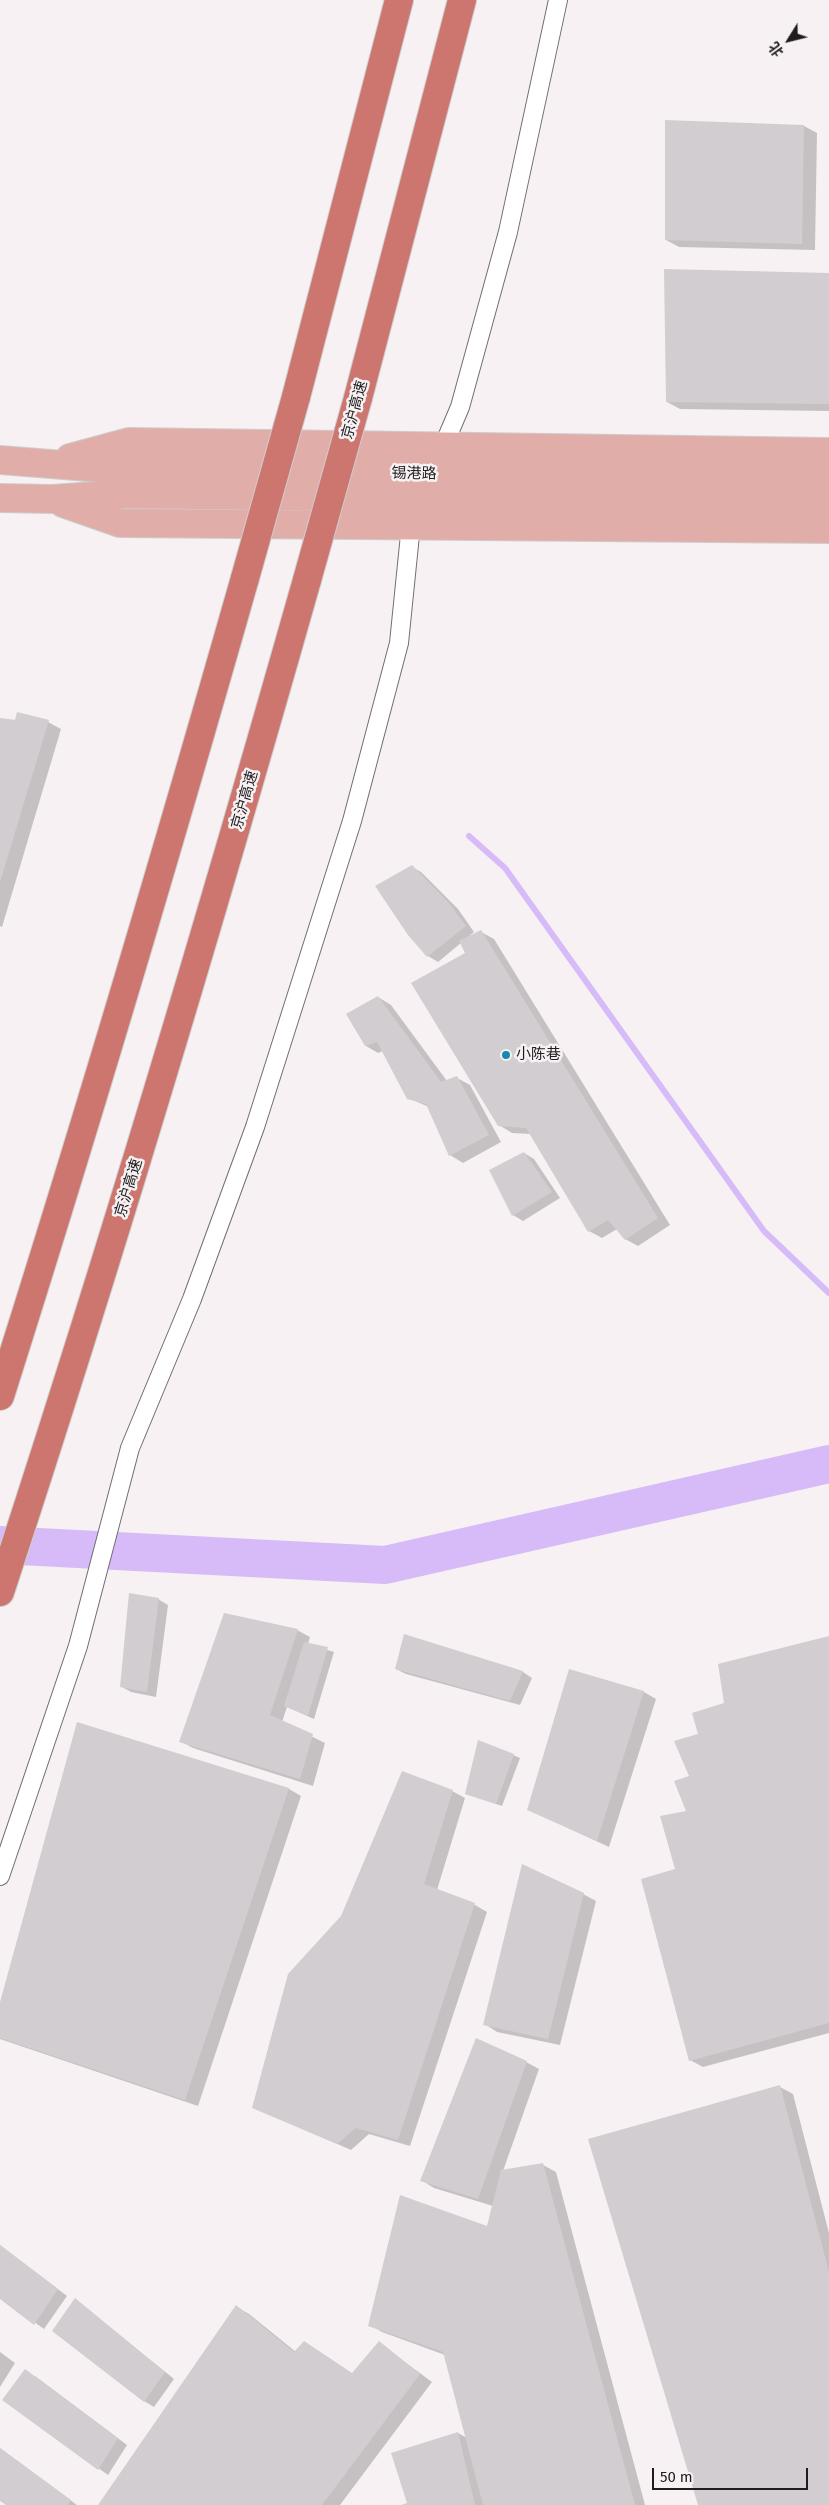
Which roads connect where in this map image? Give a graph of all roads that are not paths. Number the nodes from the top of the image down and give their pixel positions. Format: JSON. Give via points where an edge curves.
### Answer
{"nodes":[{"id":1,"x":399,"y":0,"type":"edge"},
{"id":2,"x":462,"y":0,"type":"edge"},
{"id":3,"x":558,"y":0,"type":"edge"},
{"id":4,"x":444,"y":446,"type":"junction"},
{"id":5,"x":829,"y":452,"type":"edge"},
{"id":6,"x":0,"y":460,"type":"edge"},
{"id":7,"x":54,"y":462,"type":"junction"},
{"id":8,"x":829,"y":479,"type":"edge"},
{"id":9,"x":424,"y":486,"type":"junction"},
{"id":10,"x":0,"y":498,"type":"edge"},
{"id":11,"x":52,"y":499,"type":"junction"},
{"id":12,"x":829,"y":503,"type":"edge"},
{"id":13,"x":411,"y":525,"type":"junction"},
{"id":14,"x":829,"y":529,"type":"edge"},
{"id":15,"x":0,"y":1396,"type":"edge"},
{"id":16,"x":0,"y":1592,"type":"edge"},
{"id":17,"x":0,"y":1876,"type":"edge"}],
"edges":[{"from":1,"to":15,"type":"highway","bridge":true,"via":[[296,397],[160,878]]},
{"from":2,"to":16,"type":"highway","name":"京沪高速","bridge":true,"via":[[358,398],[222,881]]},
{"from":3,"to":4,"type":"street","via":[[508,232],[460,407]]},
{"from":4,"to":5,"type":"main road"},
{"from":4,"to":7,"type":"main road","via":[[129,442]]},
{"from":4,"to":9,"type":"street"},
{"from":6,"to":7,"type":"main road","name":"锡港路"},
{"from":7,"to":9,"type":"main road","name":"锡港路","via":[[126,470]]},
{"from":8,"to":9,"type":"main road","name":"锡港路"},
{"from":9,"to":11,"type":"main road","name":"锡港路","via":[[123,494]]},
{"from":9,"to":12,"type":"main road","name":"锡港路"},
{"from":9,"to":13,"type":"street"},
{"from":10,"to":11,"type":"main road","name":"锡港路"},
{"from":11,"to":13,"type":"main road","via":[[120,523]]},
{"from":13,"to":14,"type":"main road"},
{"from":13,"to":17,"type":"street","via":[[398,644],[352,821],[255,1127],[192,1299],[130,1448],[78,1646]]}]}
